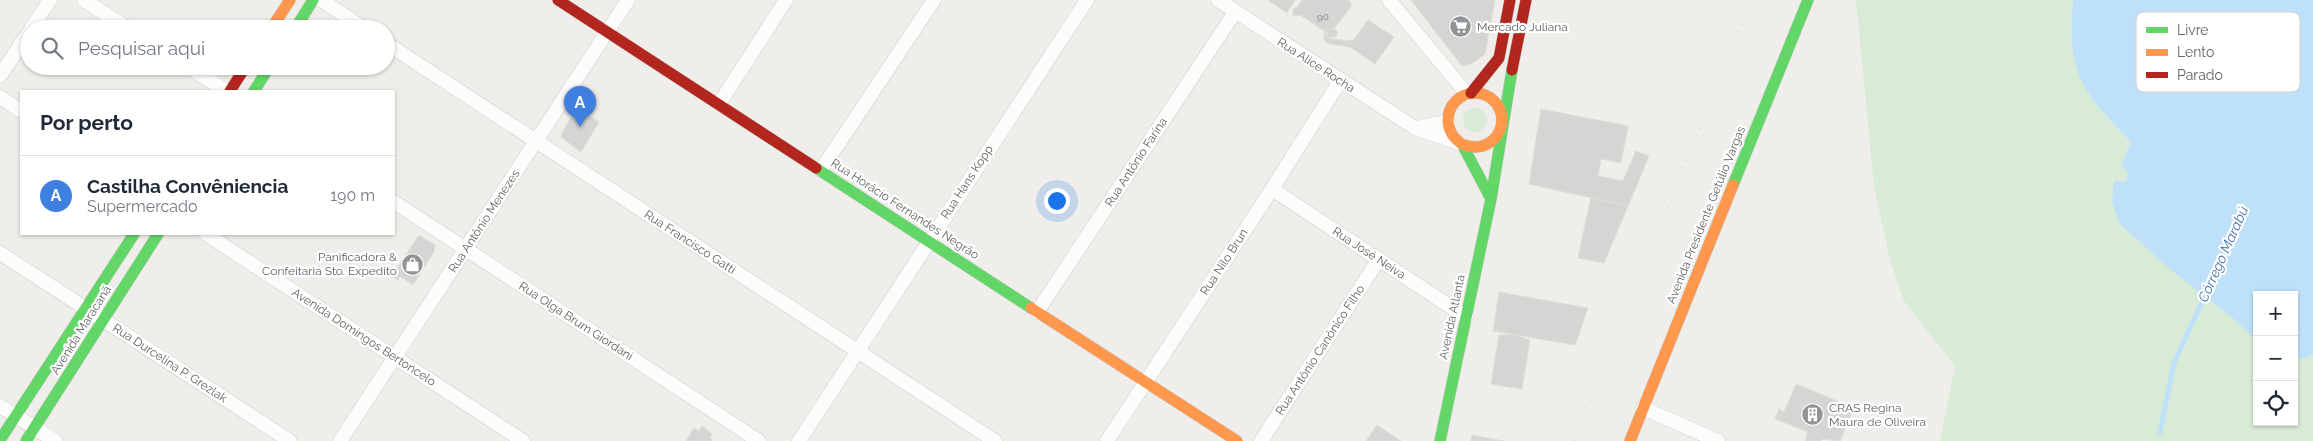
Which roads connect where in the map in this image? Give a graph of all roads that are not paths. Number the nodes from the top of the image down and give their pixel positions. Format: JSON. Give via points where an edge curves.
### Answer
{"nodes":[{"id":1,"x":50,"y":0,"type":"edge"},
{"id":2,"x":84,"y":0,"type":"edge"},
{"id":3,"x":290,"y":0,"type":"edge"},
{"id":4,"x":313,"y":0,"type":"edge"},
{"id":5,"x":321,"y":0,"type":"edge"},
{"id":6,"x":558,"y":0,"type":"edge"},
{"id":7,"x":628,"y":0,"type":"edge"},
{"id":8,"x":786,"y":0,"type":"edge"},
{"id":9,"x":934,"y":0,"type":"edge"},
{"id":10,"x":1088,"y":0,"type":"edge"},
{"id":11,"x":1218,"y":0,"type":"edge"},
{"id":12,"x":1389,"y":0,"type":"edge"},
{"id":13,"x":1510,"y":0,"type":"edge"},
{"id":14,"x":1526,"y":0,"type":"edge"},
{"id":15,"x":1808,"y":0,"type":"edge"},
{"id":16,"x":1236,"y":12,"type":"junction"},
{"id":17,"x":37,"y":20,"type":"edge"},
{"id":18,"x":115,"y":20,"type":"edge"},
{"id":19,"x":277,"y":20,"type":"edge"},
{"id":20,"x":301,"y":20,"type":"edge"},
{"id":21,"x":351,"y":20,"type":"edge"},
{"id":22,"x":607,"y":32,"type":"junction"},
{"id":23,"x":20,"y":46,"type":"edge"},
{"id":24,"x":395,"y":49,"type":"edge"},
{"id":25,"x":201,"y":75,"type":"edge"},
{"id":26,"x":240,"y":75,"type":"edge"},
{"id":27,"x":264,"y":75,"type":"edge"},
{"id":28,"x":0,"y":76,"type":"edge"},
{"id":29,"x":1340,"y":81,"type":"junction"},
{"id":30,"x":224,"y":90,"type":"edge"},
{"id":31,"x":231,"y":90,"type":"edge"},
{"id":32,"x":255,"y":90,"type":"edge"},
{"id":33,"x":1469,"y":94,"type":"junction"},
{"id":34,"x":0,"y":97,"type":"edge"},
{"id":35,"x":719,"y":104,"type":"junction"},
{"id":36,"x":20,"y":110,"type":"edge"},
{"id":37,"x":1448,"y":122,"type":"junction"},
{"id":38,"x":1502,"y":124,"type":"junction"},
{"id":39,"x":1415,"y":128,"type":"junction"},
{"id":40,"x":536,"y":141,"type":"junction"},
{"id":41,"x":1462,"y":144,"type":"junction"},
{"id":42,"x":821,"y":170,"type":"junction"},
{"id":43,"x":1272,"y":189,"type":"junction"},
{"id":44,"x":1491,"y":199,"type":"junction"},
{"id":45,"x":395,"y":203,"type":"edge"},
{"id":46,"x":133,"y":235,"type":"edge"},
{"id":47,"x":157,"y":235,"type":"edge"},
{"id":48,"x":208,"y":235,"type":"edge"},
{"id":49,"x":928,"y":242,"type":"junction"},
{"id":50,"x":465,"y":248,"type":"junction"},
{"id":51,"x":0,"y":253,"type":"edge"},
{"id":52,"x":1379,"y":259,"type":"junction"},
{"id":53,"x":85,"y":309,"type":"junction"},
{"id":54,"x":1037,"y":312,"type":"junction"},
{"id":55,"x":1466,"y":317,"type":"junction"},
{"id":56,"x":103,"y":320,"type":"junction"},
{"id":57,"x":858,"y":352,"type":"junction"},
{"id":58,"x":395,"y":357,"type":"junction"},
{"id":59,"x":49,"y":365,"type":"junction"},
{"id":60,"x":67,"y":377,"type":"junction"},
{"id":61,"x":1145,"y":381,"type":"junction"},
{"id":62,"x":0,"y":406,"type":"edge"},
{"id":63,"x":1643,"y":408,"type":"junction"},
{"id":64,"x":16,"y":416,"type":"junction"},
{"id":65,"x":34,"y":428,"type":"junction"},
{"id":66,"x":1695,"y":436,"type":"edge"},
{"id":67,"x":0,"y":440,"type":"edge"},
{"id":68,"x":26,"y":441,"type":"edge"},
{"id":69,"x":54,"y":441,"type":"edge"},
{"id":70,"x":290,"y":441,"type":"edge"},
{"id":71,"x":340,"y":441,"type":"edge"},
{"id":72,"x":522,"y":441,"type":"edge"},
{"id":73,"x":759,"y":441,"type":"edge"},
{"id":74,"x":799,"y":441,"type":"edge"},
{"id":75,"x":995,"y":441,"type":"edge"},
{"id":76,"x":1107,"y":441,"type":"edge"},
{"id":77,"x":1237,"y":441,"type":"edge"},
{"id":78,"x":1260,"y":441,"type":"edge"},
{"id":79,"x":1440,"y":441,"type":"edge"},
{"id":80,"x":1630,"y":441,"type":"edge"},
{"id":81,"x":1718,"y":441,"type":"edge"}],
"edges":[{"from":1,"to":17,"type":"street"},
{"from":2,"to":18,"type":"street"},
{"from":3,"to":19,"type":"street"},
{"from":4,"to":20,"type":"street"},
{"from":5,"to":21,"type":"street"},
{"from":6,"to":22,"type":"street","name":"Rua Horácio Fernandes Negrão"},
{"from":7,"to":22,"type":"street","name":"Rua Antônio Menezes"},
{"from":8,"to":35,"type":"street"},
{"from":9,"to":42,"type":"street"},
{"from":10,"to":49,"type":"street","name":"Rua Hans Kopp"},
{"from":11,"to":16,"type":"street","name":"Rua Alice Rocha"},
{"from":12,"to":33,"type":"street"},
{"from":13,"to":33,"type":"street","via":[[1499,58]]},
{"from":14,"to":38,"type":"street","name":"Avenida Atlanta"},
{"from":15,"to":63,"type":"street","name":"Avenida Presidente Getúlio Vargas"},
{"from":16,"to":29,"type":"street","name":"Rua Alice Rocha"},
{"from":16,"to":54,"type":"street","name":"Rua Antônio Farina"},
{"from":22,"to":35,"type":"street","name":"Rua Horácio Fernandes Negrão"},
{"from":22,"to":40,"type":"street","name":"Rua Antônio Menezes"},
{"from":23,"to":28,"type":"street"},
{"from":24,"to":40,"type":"street","name":"Rua Francisco Gatti"},
{"from":25,"to":30,"type":"street"},
{"from":26,"to":31,"type":"street"},
{"from":27,"to":32,"type":"street"},
{"from":29,"to":39,"type":"street","name":"Rua Alice Rocha"},
{"from":29,"to":43,"type":"street","name":"Rua Nilo Brun"},
{"from":33,"to":37,"type":"street","via":[[1452,105]]},
{"from":33,"to":38,"type":"street","via":[[1479,93],[1494,101]]},
{"from":34,"to":36,"type":"street"},
{"from":35,"to":42,"type":"street","name":"Rua Horácio Fernandes Negrão"},
{"from":37,"to":39,"type":"street"},
{"from":37,"to":41,"type":"street","via":[[1450,131]]},
{"from":38,"to":41,"type":"street","via":[[1500,132],[1488,144],[1470,147]]},
{"from":38,"to":44,"type":"street","name":"Avenida Atlanta"},
{"from":39,"to":41,"type":"street","name":"Rua Alice Rocha"},
{"from":40,"to":50,"type":"street","name":"Rua Antônio Menezes"},
{"from":40,"to":57,"type":"street","name":"Rua Francisco Gatti"},
{"from":41,"to":44,"type":"street"},
{"from":42,"to":49,"type":"street","name":"Rua Horácio Fernandes Negrão"},
{"from":43,"to":52,"type":"street","name":"Rua José Neiva"},
{"from":43,"to":61,"type":"street","name":"Rua Nilo Brun"},
{"from":44,"to":55,"type":"street","name":"Avenida Atlanta"},
{"from":45,"to":50,"type":"street","name":"Rua Olga Brum Giordani"},
{"from":46,"to":53,"type":"street","name":"Avenida Maracanã"},
{"from":47,"to":56,"type":"street","name":"Avenida Maracanã"},
{"from":48,"to":58,"type":"street","name":"Avenida Domingos Bertoncelo"},
{"from":49,"to":54,"type":"street","name":"Rua Horácio Fernandes Negrão"},
{"from":49,"to":57,"type":"street","name":"Rua Hans Kopp"},
{"from":50,"to":58,"type":"street","name":"Rua Antônio Menezes"},
{"from":50,"to":73,"type":"street","name":"Rua Olga Brum Giordani"},
{"from":51,"to":53,"type":"street","name":"Rua Durcelina P. Grezlak"},
{"from":52,"to":55,"type":"street","name":"Rua José Neiva"},
{"from":52,"to":78,"type":"street","name":"Rua Antônio Canônico Filho"},
{"from":53,"to":56,"type":"street","name":"Rua Durcelina P. Grezlak"},
{"from":53,"to":59,"type":"street","name":"Avenida Maracanã"},
{"from":54,"to":61,"type":"street","name":"Rua Horácio Fernandes Negrão"},
{"from":55,"to":79,"type":"street","name":"Avenida Atlanta"},
{"from":56,"to":60,"type":"street","name":"Avenida Maracanã"},
{"from":56,"to":70,"type":"street","name":"Rua Durcelina P. Grezlak"},
{"from":57,"to":74,"type":"street","name":"Rua Hans Kopp"},
{"from":57,"to":75,"type":"street","name":"Rua Francisco Gatti"},
{"from":58,"to":71,"type":"street","name":"Rua Antônio Menezes"},
{"from":58,"to":72,"type":"street","name":"Avenida Domingos Bertoncelo"},
{"from":59,"to":60,"type":"street"},
{"from":59,"to":64,"type":"street","name":"Avenida Maracanã"},
{"from":60,"to":65,"type":"street","name":"Avenida Maracanã"},
{"from":61,"to":76,"type":"street","name":"Rua Nilo Brun"},
{"from":61,"to":77,"type":"street","name":"Rua Horácio Fernandes Negrão"},
{"from":62,"to":64,"type":"street"},
{"from":63,"to":66,"type":"street"},
{"from":63,"to":80,"type":"street","name":"Avenida Presidente Getúlio Vargas"},
{"from":64,"to":65,"type":"street"},
{"from":64,"to":67,"type":"street","name":"Avenida Maracanã"},
{"from":65,"to":68,"type":"street","name":"Avenida Maracanã"},
{"from":65,"to":69,"type":"street"},
{"from":66,"to":81,"type":"street"}]}
